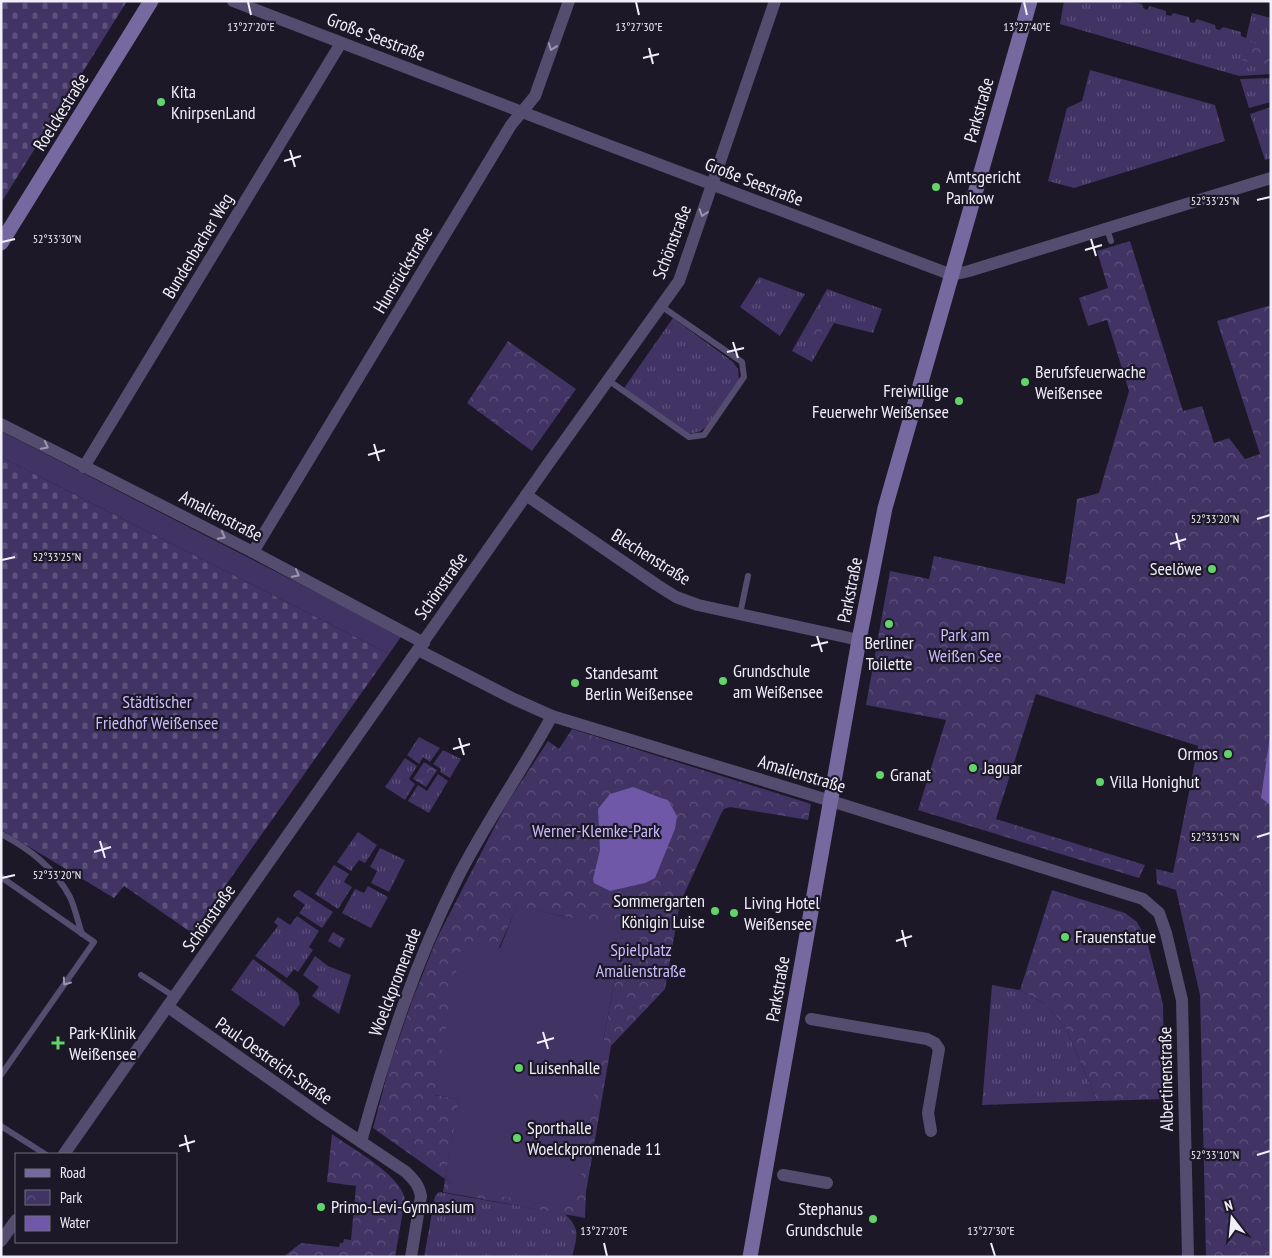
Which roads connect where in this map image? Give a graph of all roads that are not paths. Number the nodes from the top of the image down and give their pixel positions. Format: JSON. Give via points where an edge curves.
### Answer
{"nodes":[{"id":1,"x":151,"y":1,"type":"edge"},
{"id":2,"x":233,"y":1,"type":"edge"},
{"id":3,"x":569,"y":1,"type":"edge"},
{"id":4,"x":775,"y":1,"type":"edge"},
{"id":5,"x":1030,"y":1,"type":"edge"},
{"id":6,"x":341,"y":43,"type":"junction"},
{"id":7,"x":522,"y":113,"type":"junction"},
{"id":8,"x":1271,"y":178,"type":"edge"},
{"id":9,"x":712,"y":184,"type":"junction"},
{"id":10,"x":1107,"y":229,"type":"junction"},
{"id":11,"x":1111,"y":241,"type":"dead end"},
{"id":12,"x":1,"y":243,"type":"edge"},
{"id":13,"x":952,"y":275,"type":"junction"},
{"id":14,"x":661,"y":306,"type":"junction"},
{"id":15,"x":608,"y":380,"type":"junction"},
{"id":16,"x":1,"y":424,"type":"edge"},
{"id":17,"x":84,"y":467,"type":"junction"},
{"id":18,"x":526,"y":495,"type":"junction"},
{"id":19,"x":252,"y":552,"type":"junction"},
{"id":20,"x":748,"y":576,"type":"dead end"},
{"id":21,"x":740,"y":614,"type":"junction"},
{"id":22,"x":859,"y":640,"type":"junction"},
{"id":23,"x":421,"y":646,"type":"junction"},
{"id":24,"x":552,"y":716,"type":"junction"},
{"id":25,"x":831,"y":801,"type":"junction"},
{"id":26,"x":1,"y":834,"type":"edge"},
{"id":27,"x":1,"y":877,"type":"edge"},
{"id":28,"x":1166,"y":933,"type":"joint"},
{"id":29,"x":83,"y":934,"type":"junction"},
{"id":30,"x":141,"y":975,"type":"dead end"},
{"id":31,"x":172,"y":1002,"type":"junction"},
{"id":32,"x":811,"y":1020,"type":"dead end"},
{"id":33,"x":1,"y":1075,"type":"edge"},
{"id":34,"x":1,"y":1126,"type":"edge"},
{"id":35,"x":931,"y":1131,"type":"dead end"},
{"id":36,"x":361,"y":1142,"type":"junction"},
{"id":37,"x":43,"y":1153,"type":"edge"},
{"id":38,"x":65,"y":1153,"type":"edge"},
{"id":39,"x":783,"y":1175,"type":"dead end"},
{"id":40,"x":827,"y":1183,"type":"dead end"},
{"id":41,"x":15,"y":1221,"type":"edge"},
{"id":42,"x":1,"y":1241,"type":"edge"},
{"id":43,"x":411,"y":1257,"type":"edge"},
{"id":44,"x":750,"y":1257,"type":"edge"},
{"id":45,"x":1188,"y":1257,"type":"edge"}],
"edges":[{"from":1,"to":12,"type":"street","name":"Roelckestraße"},
{"from":2,"to":6,"type":"street","name":"Große Seestraße"},
{"from":3,"to":7,"type":"street","name":"Hunsrückstraße","one_way":true,"via":[[535,96]]},
{"from":4,"to":9,"type":"street","name":"Schönstraße"},
{"from":5,"to":13,"type":"street","name":"Parkstraße"},
{"from":6,"to":7,"type":"street","name":"Große Seestraße"},
{"from":6,"to":17,"type":"street","name":"Bundenbacher Weg"},
{"from":7,"to":9,"type":"street","name":"Große Seestraße"},
{"from":7,"to":19,"type":"street","name":"Hunsrückstraße","via":[[511,125]]},
{"from":8,"to":10,"type":"street"},
{"from":9,"to":13,"type":"street","name":"Große Seestraße"},
{"from":9,"to":14,"type":"street","name":"Schönstraße","one_way":true,"via":[[679,281]]},
{"from":10,"to":11,"type":"lane"},
{"from":10,"to":13,"type":"street"},
{"from":13,"to":22,"type":"street","name":"Parkstraße","via":[[885,508]]},
{"from":14,"to":15,"type":"street","name":"Schönstraße"},
{"from":14,"to":15,"type":"lane","via":[[742,362],[744,377],[704,434],[689,437]]},
{"from":15,"to":18,"type":"street","name":"Schönstraße"},
{"from":16,"to":17,"type":"street","name":"Amalienstraße","one_way":true},
{"from":17,"to":19,"type":"street","name":"Amalienstraße","one_way":true},
{"from":18,"to":21,"type":"street","name":"Blechenstraße","via":[[676,597]]},
{"from":18,"to":23,"type":"street","name":"Schönstraße"},
{"from":19,"to":23,"type":"street","name":"Amalienstraße","one_way":true},
{"from":20,"to":21,"type":"lane"},
{"from":21,"to":22,"type":"street","name":"Blechenstraße"},
{"from":22,"to":25,"type":"street","name":"Parkstraße"},
{"from":23,"to":24,"type":"street","name":"Amalienstraße","via":[[514,699]]},
{"from":23,"to":31,"type":"street","name":"Schönstraße"},
{"from":24,"to":25,"type":"street","name":"Amalienstraße"},
{"from":24,"to":36,"type":"street","name":"Woelckpromenade","via":[[473,849],[431,934],[386,1052]]},
{"from":25,"to":28,"type":"street","name":"Amalienstraße","via":[[1143,899],[1159,913]]},
{"from":25,"to":44,"type":"street","name":"Parkstraße"},
{"from":26,"to":29,"type":"lane","via":[[48,866],[70,897]]},
{"from":27,"to":29,"type":"lane"},
{"from":28,"to":45,"type":"street","name":"Albertinenstraße","via":[[1182,1000]]},
{"from":29,"to":33,"type":"lane","one_way":true,"via":[[94,942]]},
{"from":30,"to":31,"type":"lane"},
{"from":31,"to":36,"type":"street","name":"Paul-Oestreich-Straße"},
{"from":31,"to":38,"type":"street","name":"Schönstraße"},
{"from":32,"to":35,"type":"street","via":[[935,1043],[939,1048],[928,1113]]},
{"from":34,"to":37,"type":"lane"},
{"from":36,"to":43,"type":"street","via":[[406,1172],[420,1188]]},
{"from":39,"to":40,"type":"street"},
{"from":41,"to":42,"type":"street"}]}
